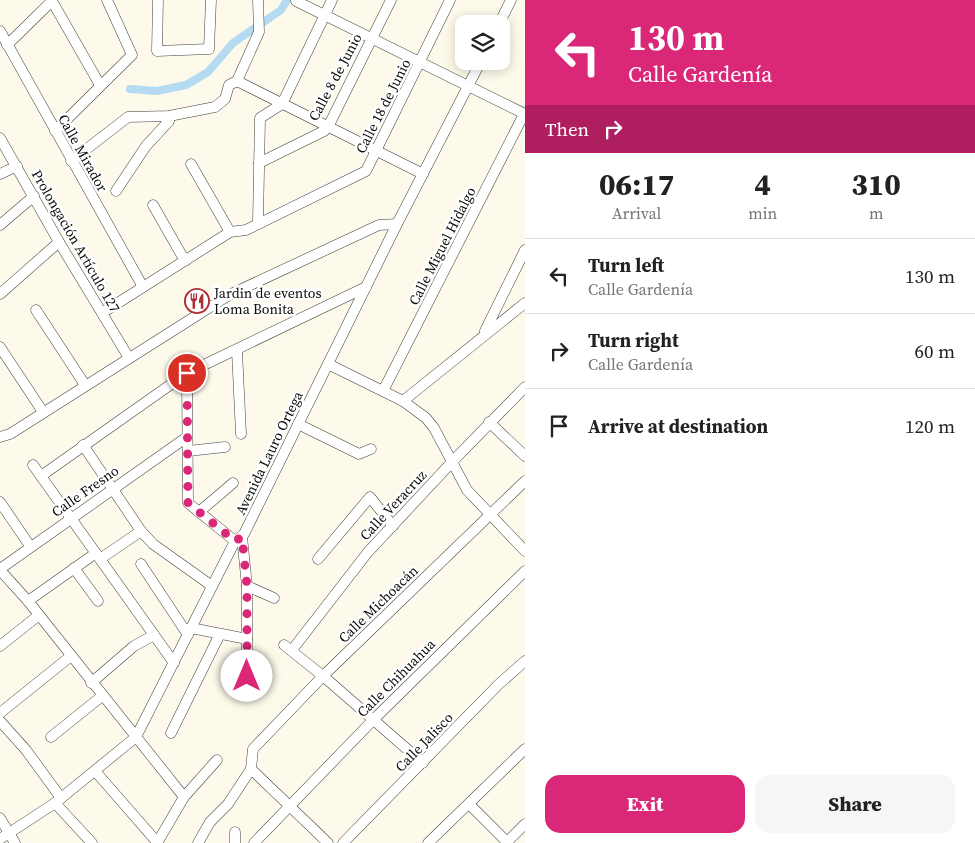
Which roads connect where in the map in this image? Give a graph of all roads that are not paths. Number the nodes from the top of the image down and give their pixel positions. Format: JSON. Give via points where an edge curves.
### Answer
{"nodes":[{"id":1,"x":107,"y":0,"type":"edge"},
{"id":2,"x":158,"y":0,"type":"edge"},
{"id":3,"x":211,"y":0,"type":"edge"},
{"id":4,"x":258,"y":0,"type":"edge"},
{"id":5,"x":332,"y":0,"type":"edge"},
{"id":6,"x":391,"y":0,"type":"edge"},
{"id":7,"x":450,"y":0,"type":"edge"},
{"id":8,"x":511,"y":0,"type":"edge"},
{"id":9,"x":296,"y":1,"type":"dead end"},
{"id":10,"x":324,"y":15,"type":"junction"},
{"id":11,"x":504,"y":15,"type":"edge"},
{"id":12,"x":0,"y":31,"type":"edge"},
{"id":13,"x":372,"y":39,"type":"junction"},
{"id":14,"x":7,"y":45,"type":"junction"},
{"id":15,"x":420,"y":63,"type":"junction"},
{"id":16,"x":476,"y":70,"type":"edge"},
{"id":17,"x":238,"y":81,"type":"junction"},
{"id":18,"x":100,"y":85,"type":"junction"},
{"id":19,"x":468,"y":87,"type":"junction"},
{"id":20,"x":282,"y":104,"type":"junction"},
{"id":21,"x":525,"y":114,"type":"edge"},
{"id":22,"x":169,"y":116,"type":"junction"},
{"id":23,"x":328,"y":127,"type":"junction"},
{"id":24,"x":55,"y":131,"type":"junction"},
{"id":25,"x":0,"y":138,"type":"edge"},
{"id":26,"x":376,"y":151,"type":"junction"},
{"id":27,"x":71,"y":161,"type":"junction"},
{"id":28,"x":260,"y":163,"type":"junction"},
{"id":29,"x":191,"y":164,"type":"dead end"},
{"id":30,"x":16,"y":166,"type":"junction"},
{"id":31,"x":0,"y":174,"type":"edge"},
{"id":32,"x":423,"y":174,"type":"junction"},
{"id":33,"x":116,"y":191,"type":"dead end"},
{"id":34,"x":34,"y":196,"type":"junction"},
{"id":35,"x":153,"y":204,"type":"dead end"},
{"id":36,"x":258,"y":222,"type":"junction"},
{"id":37,"x":397,"y":224,"type":"junction"},
{"id":38,"x":0,"y":225,"type":"edge"},
{"id":39,"x":230,"y":232,"type":"junction"},
{"id":40,"x":59,"y":242,"type":"junction"},
{"id":41,"x":525,"y":250,"type":"edge"},
{"id":42,"x":185,"y":261,"type":"junction"},
{"id":43,"x":366,"y":287,"type":"junction"},
{"id":44,"x":143,"y":288,"type":"junction"},
{"id":45,"x":0,"y":294,"type":"edge"},
{"id":46,"x":525,"y":303,"type":"edge"},
{"id":47,"x":36,"y":310,"type":"dead end"},
{"id":48,"x":102,"y":313,"type":"junction"},
{"id":49,"x":484,"y":334,"type":"junction"},
{"id":50,"x":0,"y":347,"type":"edge"},
{"id":51,"x":238,"y":350,"type":"junction"},
{"id":52,"x":129,"y":358,"type":"junction"},
{"id":53,"x":328,"y":364,"type":"junction"},
{"id":54,"x":187,"y":373,"type":"junction"},
{"id":55,"x":85,"y":385,"type":"junction"},
{"id":56,"x":525,"y":387,"type":"edge"},
{"id":57,"x":383,"y":391,"type":"junction"},
{"id":58,"x":403,"y":401,"type":"junction"},
{"id":59,"x":43,"y":412,"type":"junction"},
{"id":60,"x":489,"y":422,"type":"junction"},
{"id":61,"x":298,"y":424,"type":"junction"},
{"id":62,"x":240,"y":434,"type":"dead end"},
{"id":63,"x":0,"y":437,"type":"edge"},
{"id":64,"x":188,"y":437,"type":"junction"},
{"id":65,"x":83,"y":445,"type":"junction"},
{"id":66,"x":225,"y":447,"type":"dead end"},
{"id":67,"x":371,"y":449,"type":"dead end"},
{"id":68,"x":188,"y":451,"type":"junction"},
{"id":69,"x":525,"y":456,"type":"edge"},
{"id":70,"x":452,"y":462,"type":"junction"},
{"id":71,"x":33,"y":465,"type":"dead end"},
{"id":72,"x":41,"y":476,"type":"junction"},
{"id":73,"x":525,"y":481,"type":"edge"},
{"id":74,"x":233,"y":483,"type":"dead end"},
{"id":75,"x":112,"y":489,"type":"junction"},
{"id":76,"x":0,"y":502,"type":"edge"},
{"id":77,"x":199,"y":512,"type":"junction"},
{"id":78,"x":490,"y":515,"type":"junction"},
{"id":79,"x":70,"y":518,"type":"junction"},
{"id":80,"x":393,"y":526,"type":"junction"},
{"id":81,"x":141,"y":531,"type":"junction"},
{"id":82,"x":239,"y":539,"type":"junction"},
{"id":83,"x":30,"y":546,"type":"junction"},
{"id":84,"x":525,"y":551,"type":"edge"},
{"id":85,"x":98,"y":556,"type":"junction"},
{"id":86,"x":318,"y":559,"type":"dead end"},
{"id":87,"x":141,"y":564,"type":"dead end"},
{"id":88,"x":74,"y":568,"type":"junction"},
{"id":89,"x":0,"y":569,"type":"edge"},
{"id":90,"x":525,"y":571,"type":"edge"},
{"id":91,"x":212,"y":586,"type":"junction"},
{"id":92,"x":247,"y":586,"type":"junction"},
{"id":93,"x":274,"y":598,"type":"dead end"},
{"id":94,"x":98,"y":600,"type":"dead end"},
{"id":95,"x":28,"y":601,"type":"junction"},
{"id":96,"x":39,"y":615,"type":"junction"},
{"id":97,"x":190,"y":631,"type":"junction"},
{"id":98,"x":220,"y":634,"type":"junction"},
{"id":99,"x":154,"y":635,"type":"junction"},
{"id":100,"x":247,"y":638,"type":"junction"},
{"id":101,"x":0,"y":646,"type":"edge"},
{"id":102,"x":71,"y":656,"type":"junction"},
{"id":103,"x":525,"y":661,"type":"edge"},
{"id":104,"x":174,"y":663,"type":"junction"},
{"id":105,"x":247,"y":676,"type":"dead end"},
{"id":106,"x":323,"y":676,"type":"junction"},
{"id":107,"x":91,"y":683,"type":"junction"},
{"id":108,"x":102,"y":696,"type":"junction"},
{"id":109,"x":0,"y":713,"type":"edge"},
{"id":110,"x":374,"y":719,"type":"junction"},
{"id":111,"x":0,"y":721,"type":"edge"},
{"id":112,"x":171,"y":733,"type":"dead end"},
{"id":113,"x":51,"y":737,"type":"dead end"},
{"id":114,"x":136,"y":737,"type":"junction"},
{"id":115,"x":525,"y":749,"type":"edge"},
{"id":116,"x":217,"y":760,"type":"dead end"},
{"id":117,"x":423,"y":763,"type":"junction"},
{"id":118,"x":251,"y":769,"type":"junction"},
{"id":119,"x":95,"y":770,"type":"junction"},
{"id":120,"x":184,"y":797,"type":"junction"},
{"id":121,"x":58,"y":800,"type":"junction"},
{"id":122,"x":469,"y":804,"type":"junction"},
{"id":123,"x":290,"y":808,"type":"junction"},
{"id":124,"x":0,"y":818,"type":"edge"},
{"id":125,"x":525,"y":824,"type":"edge"},
{"id":126,"x":235,"y":832,"type":"dead end"},
{"id":127,"x":4,"y":836,"type":"edge"},
{"id":128,"x":256,"y":841,"type":"edge"},
{"id":129,"x":14,"y":843,"type":"edge"},
{"id":130,"x":92,"y":843,"type":"edge"},
{"id":131,"x":157,"y":843,"type":"edge"},
{"id":132,"x":198,"y":843,"type":"edge"},
{"id":133,"x":235,"y":843,"type":"edge"},
{"id":134,"x":328,"y":843,"type":"edge"},
{"id":135,"x":344,"y":843,"type":"edge"},
{"id":136,"x":428,"y":843,"type":"edge"},
{"id":137,"x":507,"y":843,"type":"edge"}],
"edges":[{"from":1,"to":18,"type":"street","via":[[132,55]]},
{"from":2,"to":3,"type":"street","via":[[157,51],[209,49]]},
{"from":4,"to":17,"type":"street","via":[[259,32]]},
{"from":5,"to":10,"type":"street"},
{"from":6,"to":13,"type":"street","name":"Calle 8 de Junio"},
{"from":7,"to":15,"type":"street","name":"Calle 18 de Junio"},
{"from":8,"to":11,"type":"street"},
{"from":9,"to":10,"type":"street"},
{"from":10,"to":13,"type":"street"},
{"from":10,"to":20,"type":"street"},
{"from":12,"to":14,"type":"street","name":"Calle Mirador"},
{"from":13,"to":15,"type":"street"},
{"from":13,"to":23,"type":"street","name":"Calle 8 de Junio"},
{"from":14,"to":18,"type":"street","via":[[52,1]]},
{"from":14,"to":24,"type":"street","name":"Calle Mirador"},
{"from":15,"to":19,"type":"street"},
{"from":15,"to":26,"type":"street","name":"Calle 18 de Junio"},
{"from":16,"to":19,"type":"street","name":"Avenida Lauro Ortega"},
{"from":17,"to":20,"type":"street"},
{"from":17,"to":22,"type":"street","via":[[229,85],[225,99],[216,107]]},
{"from":18,"to":24,"type":"street"},
{"from":19,"to":21,"type":"street"},
{"from":19,"to":32,"type":"street","name":"Avenida Lauro Ortega"},
{"from":20,"to":23,"type":"street"},
{"from":20,"to":28,"type":"street","via":[[260,118]]},
{"from":21,"to":57,"type":"street","name":"Calle Miguel Hidalgo"},
{"from":22,"to":27,"type":"street","via":[[128,117]]},
{"from":22,"to":33,"type":"street","via":[[169,121],[146,146]]},
{"from":23,"to":26,"type":"street"},
{"from":23,"to":28,"type":"street","name":"Calle 8 de Junio"},
{"from":24,"to":27,"type":"street","name":"Calle Mirador"},
{"from":25,"to":30,"type":"street","name":"Prolongación Artículo 127"},
{"from":26,"to":32,"type":"street"},
{"from":26,"to":36,"type":"street","name":"Calle 18 de Junio","via":[[366,171]]},
{"from":27,"to":44,"type":"street","name":"Calle Mirador"},
{"from":28,"to":36,"type":"street"},
{"from":29,"to":39,"type":"street"},
{"from":30,"to":31,"type":"street"},
{"from":30,"to":34,"type":"street","name":"Prolongación Artículo 127"},
{"from":32,"to":37,"type":"street","name":"Avenida Lauro Ortega"},
{"from":34,"to":38,"type":"street"},
{"from":34,"to":40,"type":"street","name":"Prolongación Artículo 127"},
{"from":35,"to":42,"type":"street"},
{"from":36,"to":39,"type":"street","name":"Calle 18 de Junio","via":[[246,230]]},
{"from":37,"to":43,"type":"street","name":"Avenida Lauro Ortega"},
{"from":37,"to":52,"type":"street","via":[[379,225],[229,295]]},
{"from":39,"to":42,"type":"street"},
{"from":40,"to":45,"type":"street"},
{"from":40,"to":48,"type":"street","name":"Prolongación Artículo 127"},
{"from":41,"to":49,"type":"street"},
{"from":42,"to":44,"type":"street"},
{"from":43,"to":51,"type":"street"},
{"from":43,"to":53,"type":"street","name":"Avenida Lauro Ortega"},
{"from":44,"to":48,"type":"street"},
{"from":46,"to":49,"type":"street"},
{"from":47,"to":55,"type":"street"},
{"from":48,"to":52,"type":"street","name":"Prolongación Artículo 127"},
{"from":49,"to":58,"type":"street"},
{"from":50,"to":59,"type":"street"},
{"from":51,"to":54,"type":"street"},
{"from":51,"to":62,"type":"street"},
{"from":52,"to":55,"type":"street"},
{"from":53,"to":57,"type":"street"},
{"from":53,"to":61,"type":"street","name":"Avenida Lauro Ortega"},
{"from":54,"to":64,"type":"street"},
{"from":54,"to":65,"type":"street"},
{"from":55,"to":59,"type":"street"},
{"from":56,"to":60,"type":"street","name":"Calle Veracruz"},
{"from":57,"to":58,"type":"street"},
{"from":58,"to":70,"type":"street","via":[[434,428]]},
{"from":59,"to":63,"type":"street"},
{"from":60,"to":69,"type":"street"},
{"from":60,"to":70,"type":"street","name":"Calle Veracruz"},
{"from":61,"to":67,"type":"street","via":[[359,454]]},
{"from":61,"to":82,"type":"street","name":"Avenida Lauro Ortega"},
{"from":64,"to":68,"type":"street"},
{"from":64,"to":75,"type":"street","name":"Calle Fresno"},
{"from":65,"to":72,"type":"street"},
{"from":65,"to":75,"type":"street"},
{"from":66,"to":68,"type":"street"},
{"from":68,"to":77,"type":"street","via":[[188,503]]},
{"from":70,"to":78,"type":"street","via":[[467,490]]},
{"from":70,"to":80,"type":"street","name":"Calle Veracruz"},
{"from":71,"to":72,"type":"street"},
{"from":72,"to":79,"type":"street"},
{"from":73,"to":78,"type":"street","name":"Calle Michoacán"},
{"from":74,"to":77,"type":"street"},
{"from":75,"to":79,"type":"street","name":"Calle Fresno"},
{"from":75,"to":81,"type":"street"},
{"from":76,"to":83,"type":"street"},
{"from":77,"to":82,"type":"street"},
{"from":78,"to":84,"type":"street"},
{"from":78,"to":106,"type":"street","name":"Calle Michoacán"},
{"from":79,"to":83,"type":"street","name":"Calle Fresno"},
{"from":79,"to":85,"type":"street"},
{"from":80,"to":86,"type":"street","via":[[370,497]]},
{"from":80,"to":106,"type":"street","name":"Calle Veracruz","via":[[288,647]]},
{"from":81,"to":85,"type":"street"},
{"from":81,"to":91,"type":"street","via":[[153,544]]},
{"from":82,"to":91,"type":"street","name":"Avenida Lauro Ortega"},
{"from":82,"to":92,"type":"street"},
{"from":83,"to":89,"type":"street","name":"Calle Fresno"},
{"from":85,"to":88,"type":"street"},
{"from":85,"to":99,"type":"street"},
{"from":87,"to":97,"type":"street"},
{"from":88,"to":94,"type":"street"},
{"from":88,"to":95,"type":"street"},
{"from":89,"to":95,"type":"street"},
{"from":90,"to":110,"type":"street","name":"Calle Chihuahua"},
{"from":91,"to":97,"type":"street","name":"Avenida Lauro Ortega"},
{"from":92,"to":93,"type":"street"},
{"from":92,"to":100,"type":"street"},
{"from":95,"to":96,"type":"street"},
{"from":96,"to":101,"type":"street"},
{"from":96,"to":102,"type":"street"},
{"from":97,"to":98,"type":"street"},
{"from":97,"to":104,"type":"street","name":"Avenida Lauro Ortega"},
{"from":98,"to":100,"type":"street"},
{"from":98,"to":112,"type":"street"},
{"from":99,"to":104,"type":"street"},
{"from":99,"to":107,"type":"street","via":[[134,646]]},
{"from":100,"to":105,"type":"street"},
{"from":102,"to":107,"type":"street"},
{"from":102,"to":109,"type":"street"},
{"from":103,"to":117,"type":"street","name":"Calle Jalisco"},
{"from":104,"to":114,"type":"street","name":"Avenida Lauro Ortega"},
{"from":106,"to":110,"type":"street"},
{"from":106,"to":118,"type":"street","name":"Calle Michoacán","via":[[253,749]]},
{"from":107,"to":108,"type":"street"},
{"from":108,"to":113,"type":"street"},
{"from":108,"to":114,"type":"street"},
{"from":110,"to":117,"type":"street"},
{"from":110,"to":123,"type":"street","name":"Calle Chihuahua"},
{"from":111,"to":121,"type":"street","via":[[26,750]]},
{"from":114,"to":119,"type":"street","name":"Avenida Lauro Ortega"},
{"from":114,"to":120,"type":"street"},
{"from":115,"to":122,"type":"street"},
{"from":116,"to":120,"type":"street"},
{"from":117,"to":135,"type":"street","name":"Calle Jalisco"},
{"from":118,"to":123,"type":"street"},
{"from":118,"to":132,"type":"street"},
{"from":119,"to":121,"type":"street","name":"Avenida Lauro Ortega"},
{"from":119,"to":131,"type":"street"},
{"from":120,"to":131,"type":"street"},
{"from":121,"to":127,"type":"street","name":"Avenida Lauro Ortega"},
{"from":121,"to":130,"type":"street"},
{"from":122,"to":136,"type":"street"},
{"from":122,"to":137,"type":"street"},
{"from":123,"to":128,"type":"street","name":"Calle Chihuahua"},
{"from":123,"to":134,"type":"street"},
{"from":124,"to":127,"type":"street"},
{"from":125,"to":137,"type":"street"},
{"from":126,"to":133,"type":"street"},
{"from":127,"to":129,"type":"street"}]}
